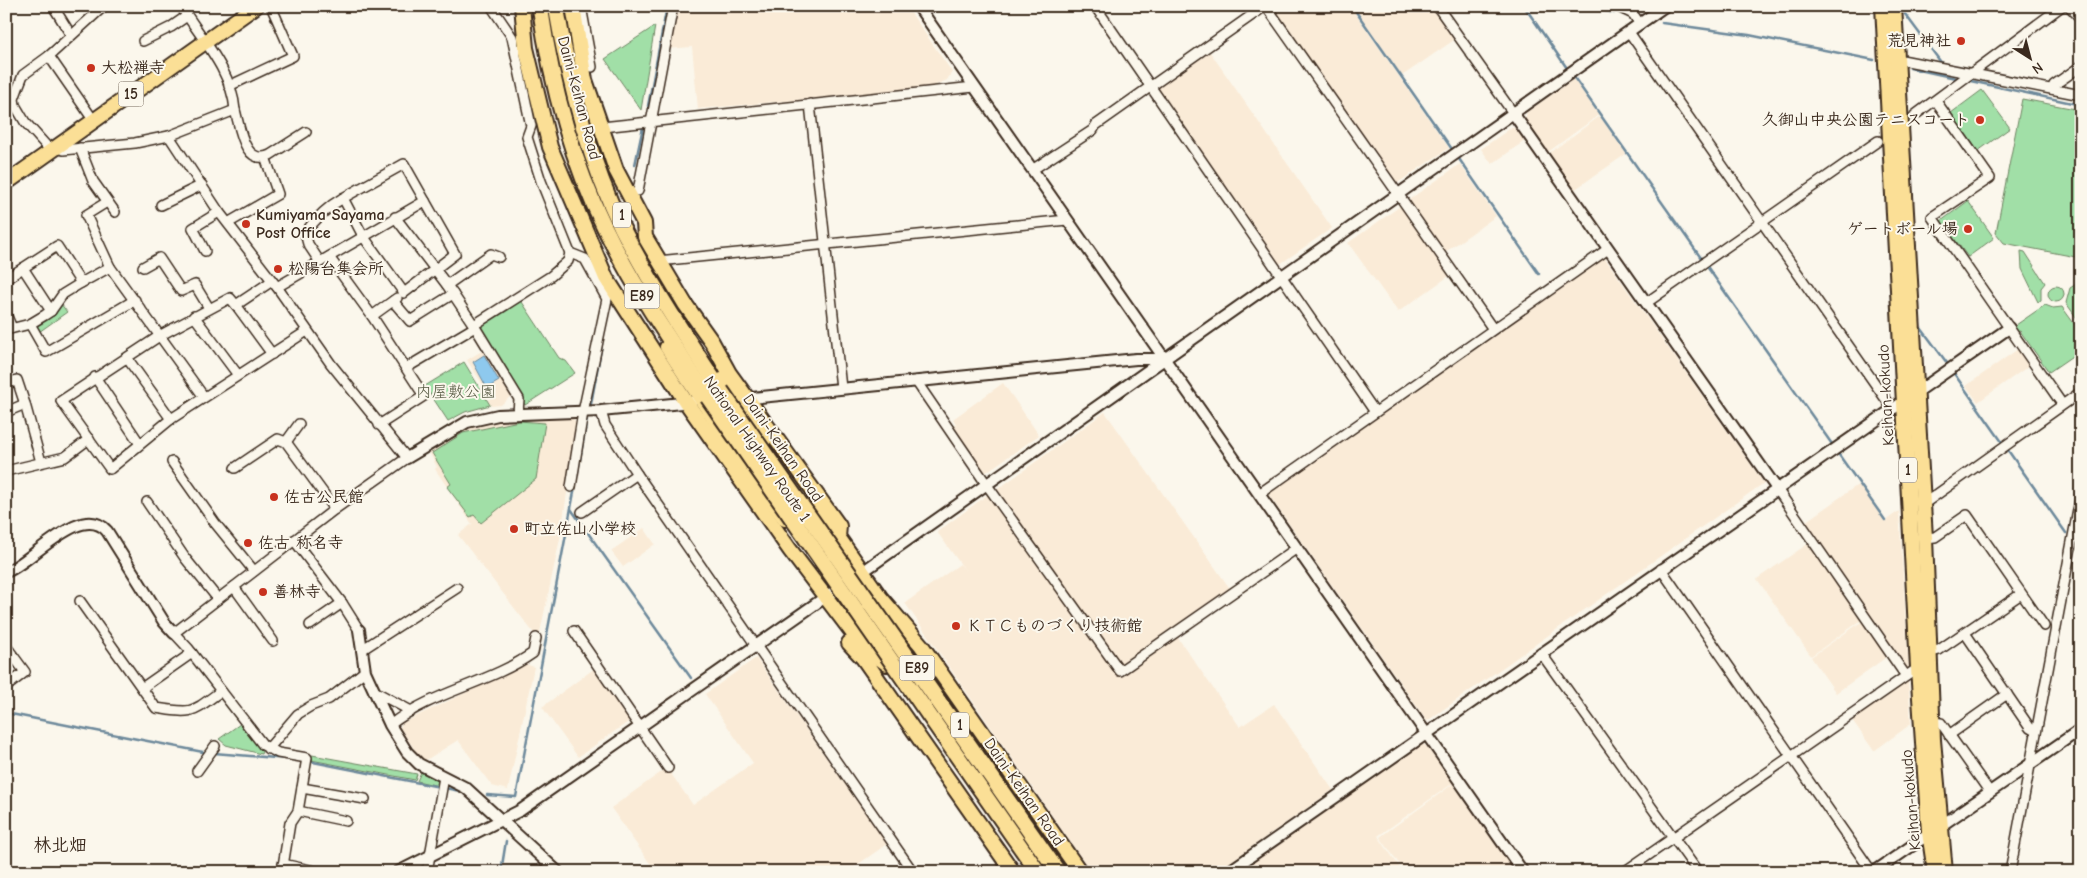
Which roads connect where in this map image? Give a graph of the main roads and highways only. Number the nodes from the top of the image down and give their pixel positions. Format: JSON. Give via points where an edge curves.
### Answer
{"nodes":[{"id":1,"x":256,"y":6,"type":"edge"},
{"id":2,"x":522,"y":6,"type":"edge"},
{"id":3,"x":534,"y":6,"type":"edge"},
{"id":4,"x":540,"y":6,"type":"edge"},
{"id":5,"x":556,"y":6,"type":"edge"},
{"id":6,"x":564,"y":6,"type":"edge"},
{"id":7,"x":573,"y":6,"type":"edge"},
{"id":8,"x":1883,"y":6,"type":"edge"},
{"id":9,"x":1894,"y":6,"type":"edge"},
{"id":10,"x":1893,"y":63,"type":"junction"},
{"id":11,"x":596,"y":148,"type":"junction"},
{"id":12,"x":6,"y":183,"type":"edge"},
{"id":13,"x":645,"y":237,"type":"junction"},
{"id":14,"x":640,"y":303,"type":"junction"},
{"id":15,"x":680,"y":322,"type":"junction"},
{"id":16,"x":636,"y":328,"type":"junction"},
{"id":17,"x":729,"y":372,"type":"junction"},
{"id":18,"x":743,"y":399,"type":"junction"},
{"id":19,"x":812,"y":509,"type":"junction"},
{"id":20,"x":791,"y":528,"type":"junction"},
{"id":21,"x":838,"y":537,"type":"junction"},
{"id":22,"x":790,"y":550,"type":"junction"},
{"id":23,"x":859,"y":574,"type":"junction"},
{"id":24,"x":830,"y":593,"type":"junction"},
{"id":25,"x":899,"y":618,"type":"junction"},
{"id":26,"x":846,"y":626,"type":"junction"},
{"id":27,"x":900,"y":642,"type":"junction"},
{"id":28,"x":887,"y":664,"type":"junction"},
{"id":29,"x":1935,"y":828,"type":"junction"},
{"id":30,"x":1013,"y":872,"type":"edge"},
{"id":31,"x":1032,"y":872,"type":"edge"},
{"id":32,"x":1038,"y":872,"type":"edge"},
{"id":33,"x":1058,"y":872,"type":"edge"},
{"id":34,"x":1066,"y":872,"type":"edge"},
{"id":35,"x":1080,"y":872,"type":"edge"},
{"id":36,"x":1935,"y":872,"type":"edge"},
{"id":37,"x":1945,"y":872,"type":"edge"}],
"edges":[{"from":1,"to":12,"type":"main road","number":"15"},
{"from":2,"to":16,"type":"main road","via":[[526,48],[550,147],[606,278]]},
{"from":3,"to":14,"type":"main road","name":"National Highway Route 1","number":"1","via":[[561,131],[582,191],[606,244]]},
{"from":4,"to":32,"type":"highway","name":"Daini-Keihan Road","number":"E89","bridge":true,"via":[[556,92],[570,141],[601,219],[628,272],[708,397]]},
{"from":5,"to":33,"type":"highway","name":"Daini-Keihan Road","number":"E89","bridge":true,"via":[[576,105],[593,158],[622,228],[663,302]]},
{"from":6,"to":11,"type":"main road","name":"National Highway Route 1","number":"1"},
{"from":7,"to":13,"type":"main road","via":[[585,80],[616,170],[644,223]]},
{"from":8,"to":10,"type":"main road","name":"Keihan-kokudo","number":"1"},
{"from":9,"to":10,"type":"main road","name":"Keihan-kokudo","number":"1"},
{"from":10,"to":29,"type":"main road","name":"Keihan-kokudo","number":"1","via":[[1909,192]]},
{"from":10,"to":29,"type":"main road","name":"Keihan-kokudo","number":"1","via":[[1891,134],[1918,668]]},
{"from":11,"to":13,"type":"main road"},
{"from":11,"to":15,"type":"main road","name":"National Highway Route 1","number":"1","via":[[630,233]]},
{"from":13,"to":17,"type":"main road"},
{"from":14,"to":16,"type":"main road"},
{"from":14,"to":20,"type":"main road","name":"National Highway Route 1","number":"1","via":[[738,457]]},
{"from":15,"to":17,"type":"main road"},
{"from":15,"to":18,"type":"main road","name":"National Highway Route 1","number":"1"},
{"from":16,"to":22,"type":"main road"},
{"from":17,"to":18,"type":"main road"},
{"from":18,"to":19,"type":"main road","name":"National Highway Route 1","number":"1"},
{"from":18,"to":21,"type":"main road","via":[[839,526]]},
{"from":19,"to":21,"type":"main road"},
{"from":19,"to":23,"type":"main road","name":"National Highway Route 1","number":"1"},
{"from":20,"to":22,"type":"main road"},
{"from":20,"to":24,"type":"main road","name":"National Highway Route 1","number":"1"},
{"from":21,"to":23,"type":"main road"},
{"from":22,"to":24,"type":"main road"},
{"from":23,"to":25,"type":"main road"},
{"from":23,"to":27,"type":"main road","name":"National Highway Route 1","number":"1"},
{"from":24,"to":26,"type":"main road"},
{"from":24,"to":28,"type":"main road","name":"National Highway Route 1","number":"1"},
{"from":25,"to":27,"type":"main road"},
{"from":25,"to":35,"type":"main road"},
{"from":26,"to":28,"type":"main road","via":[[862,645]]},
{"from":26,"to":30,"type":"main road","via":[[846,638],[853,649]]},
{"from":27,"to":34,"type":"main road","name":"National Highway Route 1","number":"1"},
{"from":28,"to":31,"type":"main road","name":"National Highway Route 1","number":"1"},
{"from":29,"to":36,"type":"main road","name":"Keihan-kokudo","number":"1"},
{"from":29,"to":37,"type":"main road","name":"Keihan-kokudo","number":"1"}]}
